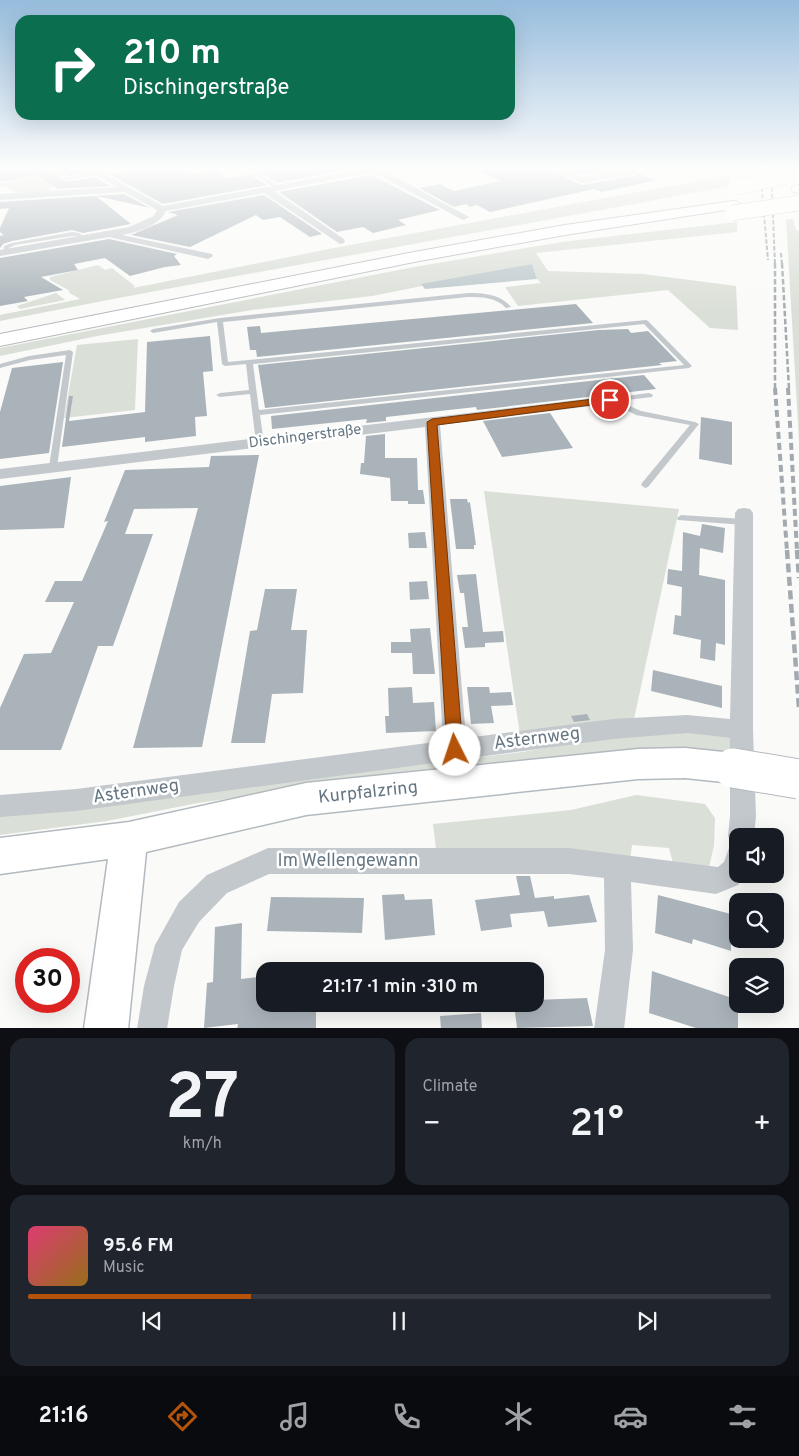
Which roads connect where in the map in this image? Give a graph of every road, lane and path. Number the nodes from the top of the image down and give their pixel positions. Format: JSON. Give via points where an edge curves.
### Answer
{"nodes":[{"id":1,"x":159,"y":216,"type":"edge"},
{"id":2,"x":305,"y":216,"type":"edge"},
{"id":3,"x":588,"y":216,"type":"edge"},
{"id":4,"x":633,"y":216,"type":"edge"},
{"id":5,"x":649,"y":216,"type":"edge"},
{"id":6,"x":686,"y":216,"type":"edge"},
{"id":7,"x":520,"y":232,"type":"junction"},
{"id":8,"x":107,"y":235,"type":"junction"},
{"id":9,"x":340,"y":240,"type":"dead end"},
{"id":10,"x":3,"y":252,"type":"edge"},
{"id":11,"x":208,"y":256,"type":"dead end"},
{"id":12,"x":365,"y":267,"type":"junction"},
{"id":13,"x":508,"y":307,"type":"dead end"},
{"id":14,"x":220,"y":320,"type":"junction"},
{"id":15,"x":0,"y":331,"type":"edge"},
{"id":16,"x":153,"y":331,"type":"dead end"},
{"id":17,"x":0,"y":340,"type":"edge"},
{"id":18,"x":249,"y":362,"type":"junction"},
{"id":19,"x":0,"y":366,"type":"edge"},
{"id":20,"x":253,"y":392,"type":"junction"},
{"id":21,"x":220,"y":395,"type":"dead end"},
{"id":22,"x":650,"y":395,"type":"dead end"},
{"id":23,"x":610,"y":400,"type":"junction"},
{"id":24,"x":256,"y":413,"type":"junction"},
{"id":25,"x":432,"y":422,"type":"junction"},
{"id":26,"x":260,"y":443,"type":"junction"},
{"id":27,"x":53,"y":467,"type":"junction"},
{"id":28,"x":0,"y":474,"type":"edge"},
{"id":29,"x":645,"y":485,"type":"dead end"},
{"id":30,"x":744,"y":517,"type":"joint"},
{"id":31,"x":681,"y":518,"type":"dead end"},
{"id":32,"x":741,"y":730,"type":"junction"},
{"id":33,"x":455,"y":750,"type":"junction"},
{"id":34,"x":799,"y":779,"type":"edge"},
{"id":35,"x":0,"y":806,"type":"edge"},
{"id":36,"x":742,"y":828,"type":"edge"},
{"id":37,"x":129,"y":839,"type":"junction"},
{"id":38,"x":0,"y":856,"type":"edge"},
{"id":39,"x":617,"y":868,"type":"junction"},
{"id":40,"x":729,"y":877,"type":"edge"},
{"id":41,"x":106,"y":1028,"type":"edge"},
{"id":42,"x":152,"y":1028,"type":"edge"},
{"id":43,"x":609,"y":1028,"type":"edge"}],
"edges":[{"from":1,"to":8,"type":"street","via":[[148,224]]},
{"from":2,"to":9,"type":"street"},
{"from":3,"to":7,"type":"highway"},
{"from":4,"to":7,"type":"highway"},
{"from":5,"to":12,"type":"highway"},
{"from":6,"to":12,"type":"highway","via":[[650,227]]},
{"from":7,"to":15,"type":"highway","via":[[170,296]]},
{"from":8,"to":10,"type":"street"},
{"from":8,"to":11,"type":"street"},
{"from":12,"to":17,"type":"highway"},
{"from":13,"to":14,"type":"lane","via":[[504,301],[493,297],[468,295]]},
{"from":14,"to":16,"type":"lane"},
{"from":14,"to":18,"type":"lane","via":[[225,364]]},
{"from":18,"to":20,"type":"lane"},
{"from":18,"to":24,"type":"lane","via":[[646,322],[689,366]]},
{"from":19,"to":27,"type":"lane","via":[[70,352]]},
{"from":20,"to":21,"type":"lane"},
{"from":20,"to":24,"type":"lane"},
{"from":22,"to":23,"type":"lane"},
{"from":23,"to":25,"type":"street","name":"Dischingerstraße"},
{"from":23,"to":29,"type":"lane","via":[[639,413],[694,424]]},
{"from":24,"to":26,"type":"lane"},
{"from":25,"to":26,"type":"street","name":"Dischingerstraße"},
{"from":25,"to":33,"type":"street"},
{"from":26,"to":27,"type":"street","name":"Dischingerstraße"},
{"from":27,"to":28,"type":"street","name":"Dischingerstraße"},
{"from":30,"to":31,"type":"lane"},
{"from":30,"to":32,"type":"street"},
{"from":32,"to":33,"type":"street","name":"Asternweg","via":[[687,724],[613,729]]},
{"from":32,"to":36,"type":"street"},
{"from":33,"to":35,"type":"street","name":"Asternweg","via":[[76,800]]},
{"from":34,"to":37,"type":"main road","name":"Kurpfalzring","bridge":true,"via":[[685,763],[638,764],[306,799]]},
{"from":37,"to":38,"type":"main road","name":"Kurpfalzring"},
{"from":37,"to":41,"type":"main road"},
{"from":39,"to":40,"type":"street","name":"Im Wellengewann","via":[[716,881]]},
{"from":39,"to":42,"type":"street","name":"Im Wellengewann","via":[[569,861],[268,861],[217,884],[189,912],[169,946]]},
{"from":39,"to":43,"type":"street","via":[[619,950]]}]}
